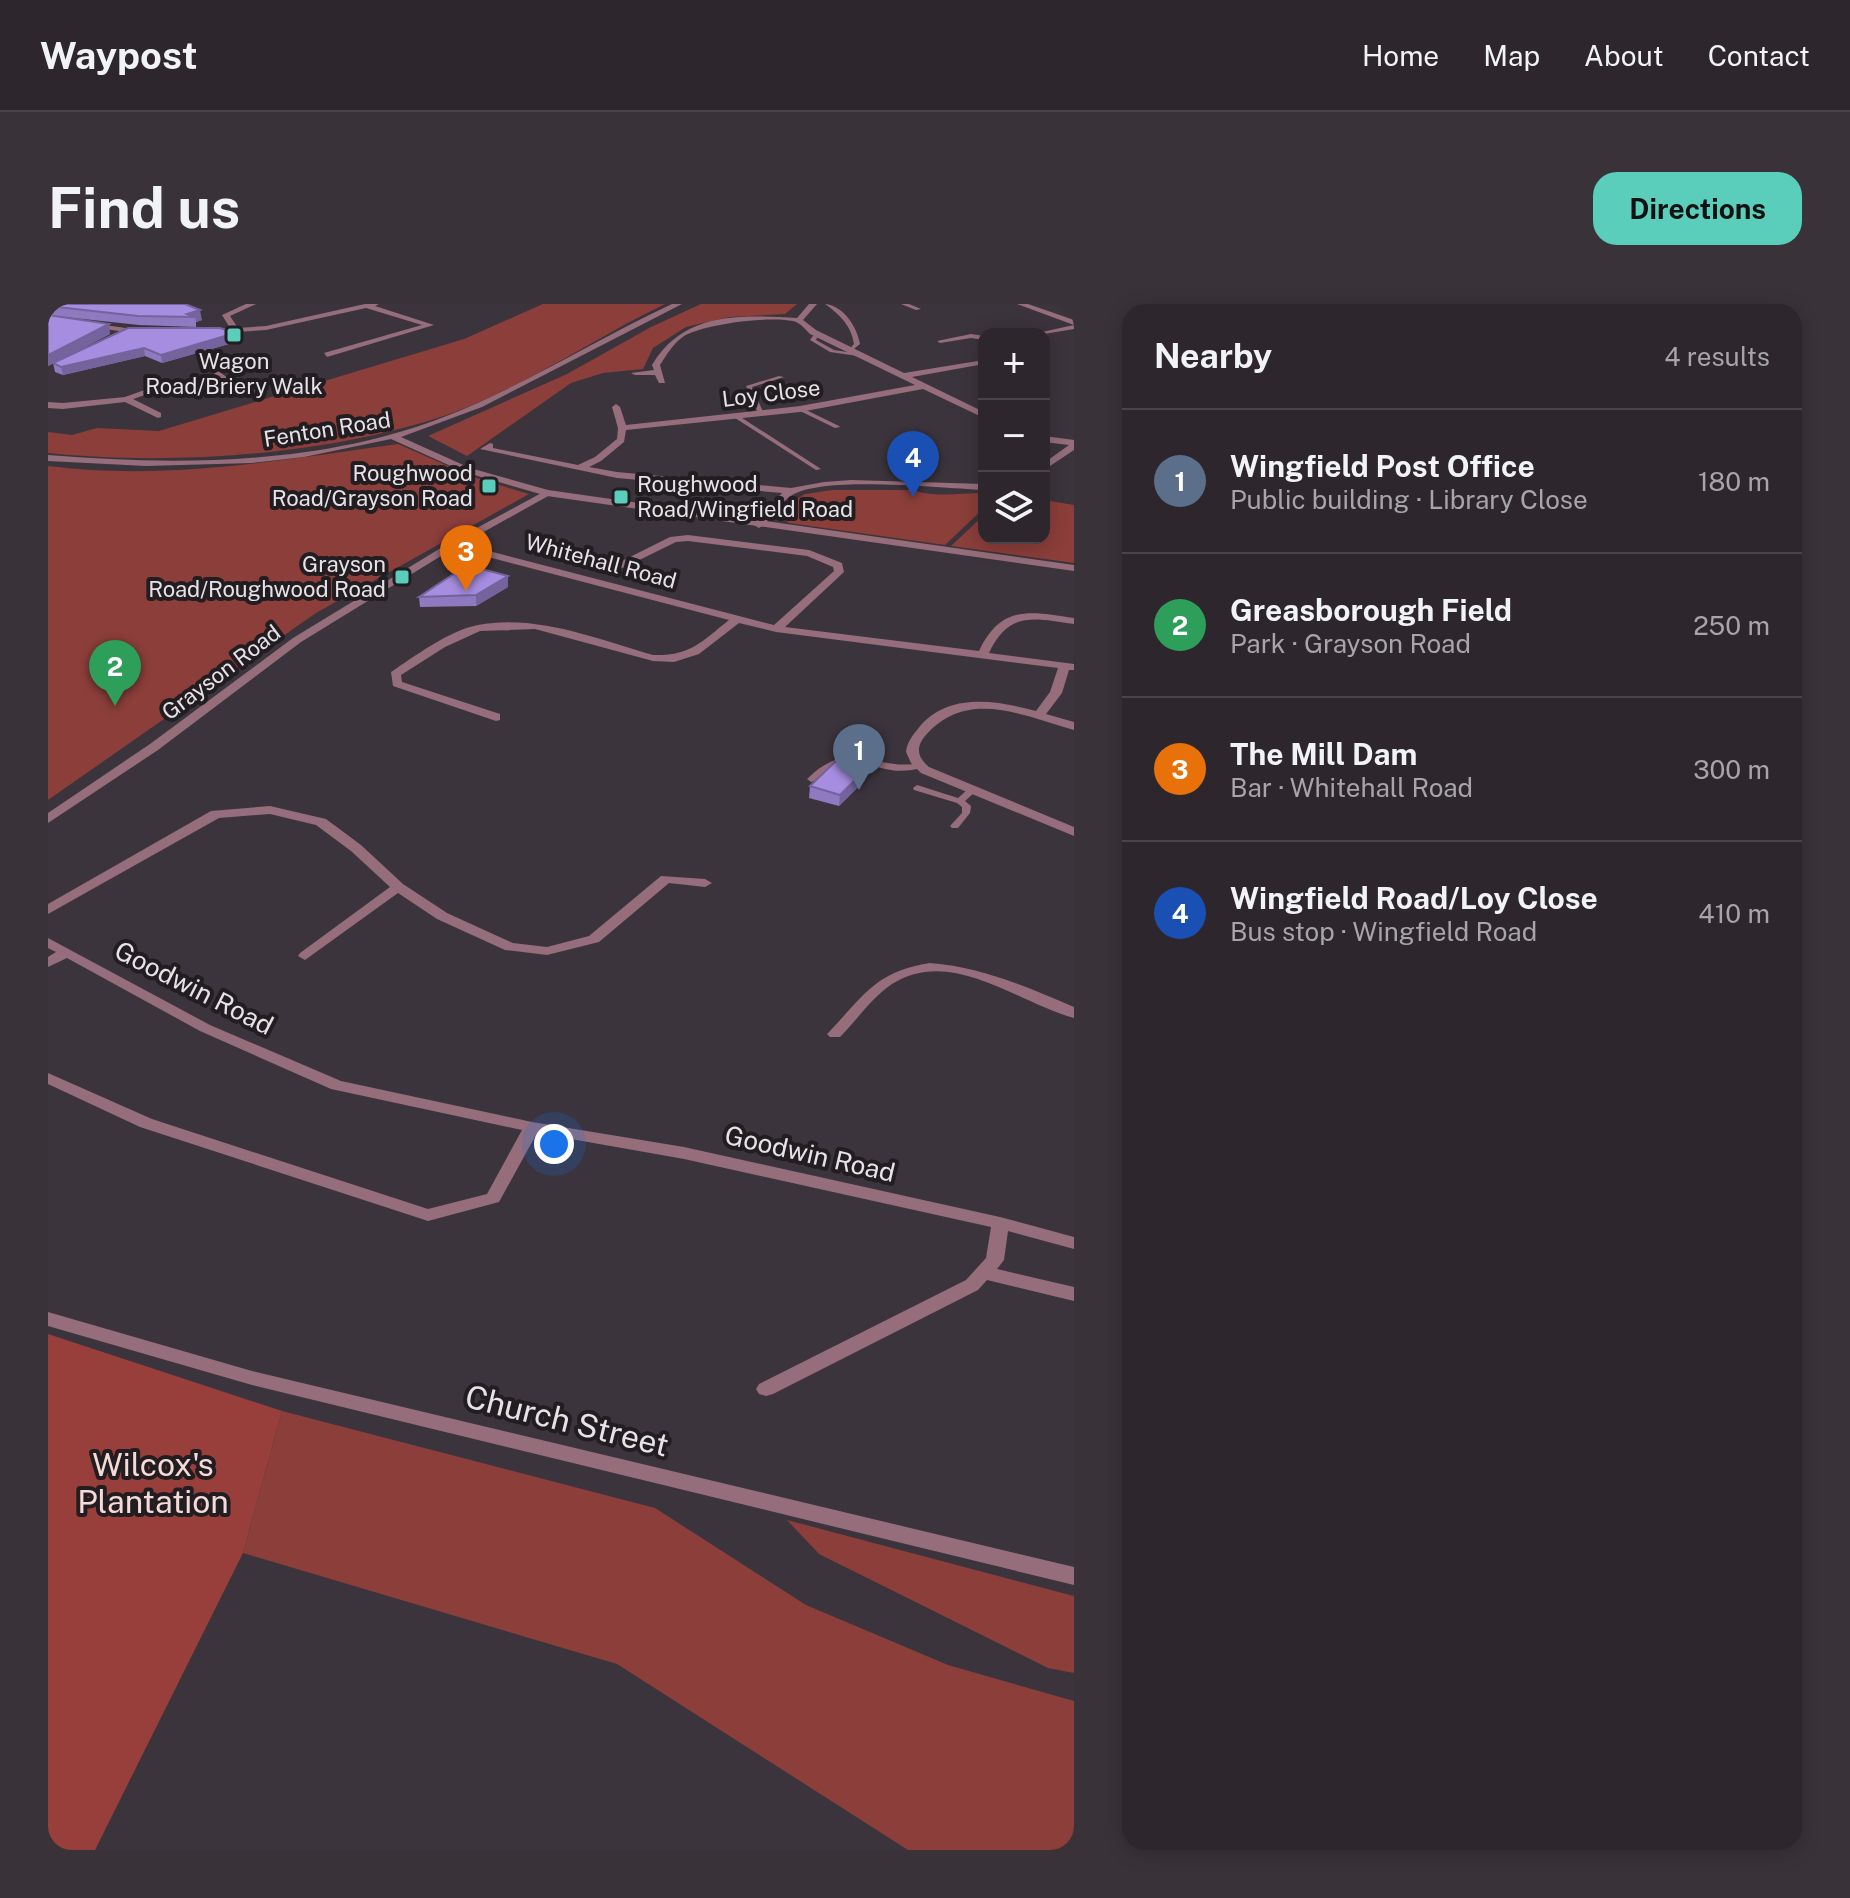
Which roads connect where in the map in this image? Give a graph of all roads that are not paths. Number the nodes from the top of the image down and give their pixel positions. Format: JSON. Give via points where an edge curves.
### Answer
{"nodes":[{"id":1,"x":252,"y":304,"type":"edge"},
{"id":2,"x":678,"y":304,"type":"edge"},
{"id":3,"x":813,"y":304,"type":"edge"},
{"id":4,"x":828,"y":304,"type":"edge"},
{"id":5,"x":904,"y":304,"type":"edge"},
{"id":6,"x":1021,"y":304,"type":"edge"},
{"id":7,"x":371,"y":305,"type":"edge"},
{"id":8,"x":918,"y":309,"type":"dead end"},
{"id":9,"x":48,"y":319,"type":"edge"},
{"id":10,"x":799,"y":320,"type":"junction"},
{"id":11,"x":1074,"y":325,"type":"edge"},
{"id":12,"x":127,"y":331,"type":"junction"},
{"id":13,"x":236,"y":331,"type":"junction"},
{"id":14,"x":1050,"y":331,"type":"edge"},
{"id":15,"x":150,"y":332,"type":"edge"},
{"id":16,"x":207,"y":333,"type":"edge"},
{"id":17,"x":115,"y":337,"type":"edge"},
{"id":18,"x":978,"y":337,"type":"edge"},
{"id":19,"x":940,"y":341,"type":"dead end"},
{"id":20,"x":853,"y":353,"type":"junction"},
{"id":21,"x":327,"y":355,"type":"dead end"},
{"id":22,"x":978,"y":363,"type":"edge"},
{"id":23,"x":216,"y":372,"type":"dead end"},
{"id":24,"x":635,"y":373,"type":"dead end"},
{"id":25,"x":902,"y":376,"type":"junction"},
{"id":26,"x":781,"y":377,"type":"dead end"},
{"id":27,"x":225,"y":380,"type":"junction"},
{"id":28,"x":923,"y":386,"type":"junction"},
{"id":29,"x":264,"y":391,"type":"dead end"},
{"id":30,"x":126,"y":399,"type":"junction"},
{"id":31,"x":48,"y":405,"type":"edge"},
{"id":32,"x":63,"y":406,"type":"junction"},
{"id":33,"x":616,"y":407,"type":"dead end"},
{"id":34,"x":800,"y":409,"type":"junction"},
{"id":35,"x":978,"y":412,"type":"edge"},
{"id":36,"x":761,"y":414,"type":"junction"},
{"id":37,"x":48,"y":415,"type":"edge"},
{"id":38,"x":158,"y":415,"type":"dead end"},
{"id":39,"x":737,"y":417,"type":"junction"},
{"id":40,"x":837,"y":427,"type":"dead end"},
{"id":41,"x":622,"y":428,"type":"junction"},
{"id":42,"x":395,"y":438,"type":"junction"},
{"id":43,"x":1050,"y":440,"type":"edge"},
{"id":44,"x":1074,"y":444,"type":"edge"},
{"id":45,"x":490,"y":446,"type":"dead end"},
{"id":46,"x":48,"y":458,"type":"edge"},
{"id":47,"x":1050,"y":462,"type":"edge"},
{"id":48,"x":578,"y":468,"type":"junction"},
{"id":49,"x":818,"y":469,"type":"dead end"},
{"id":50,"x":978,"y":487,"type":"edge"},
{"id":51,"x":790,"y":491,"type":"junction"},
{"id":52,"x":547,"y":493,"type":"junction"},
{"id":53,"x":759,"y":525,"type":"junction"},
{"id":54,"x":453,"y":545,"type":"junction"},
{"id":55,"x":599,"y":557,"type":"dead end"},
{"id":56,"x":1074,"y":568,"type":"edge"},
{"id":57,"x":737,"y":619,"type":"junction"},
{"id":58,"x":1074,"y":621,"type":"edge"},
{"id":59,"x":776,"y":629,"type":"junction"},
{"id":60,"x":983,"y":654,"type":"junction"},
{"id":61,"x":1069,"y":666,"type":"edge"},
{"id":62,"x":1038,"y":716,"type":"junction"},
{"id":63,"x":496,"y":717,"type":"dead end"},
{"id":64,"x":1074,"y":726,"type":"edge"},
{"id":65,"x":920,"y":766,"type":"junction"},
{"id":66,"x":811,"y":779,"type":"dead end"},
{"id":67,"x":917,"y":788,"type":"dead end"},
{"id":68,"x":971,"y":791,"type":"junction"},
{"id":69,"x":960,"y":801,"type":"junction"},
{"id":70,"x":48,"y":819,"type":"edge"},
{"id":71,"x":955,"y":826,"type":"dead end"},
{"id":72,"x":1074,"y":832,"type":"edge"},
{"id":73,"x":705,"y":883,"type":"dead end"},
{"id":74,"x":398,"y":887,"type":"junction"},
{"id":75,"x":48,"y":910,"type":"edge"},
{"id":76,"x":48,"y":942,"type":"edge"},
{"id":77,"x":67,"y":952,"type":"junction"},
{"id":78,"x":305,"y":956,"type":"dead end"},
{"id":79,"x":48,"y":963,"type":"edge"},
{"id":80,"x":1074,"y":1013,"type":"edge"},
{"id":81,"x":835,"y":1034,"type":"dead end"},
{"id":82,"x":48,"y":1078,"type":"edge"},
{"id":83,"x":532,"y":1127,"type":"junction"},
{"id":84,"x":1000,"y":1223,"type":"junction"},
{"id":85,"x":1074,"y":1243,"type":"edge"},
{"id":86,"x":986,"y":1273,"type":"junction"},
{"id":87,"x":1074,"y":1294,"type":"edge"},
{"id":88,"x":48,"y":1319,"type":"edge"},
{"id":89,"x":766,"y":1389,"type":"dead end"},
{"id":90,"x":1074,"y":1576,"type":"edge"}],
"edges":[{"from":1,"to":13,"type":"street","via":[[226,315]]},
{"from":2,"to":42,"type":"street","name":"Fenton Road","via":[[502,396]]},
{"from":3,"to":10,"type":"street"},
{"from":4,"to":20,"type":"lane","via":[[856,335]]},
{"from":5,"to":8,"type":"lane"},
{"from":6,"to":11,"type":"street"},
{"from":7,"to":13,"type":"street"},
{"from":7,"to":21,"type":"street","via":[[430,325]]},
{"from":9,"to":12,"type":"street"},
{"from":10,"to":20,"type":"street"},
{"from":10,"to":24,"type":"street","via":[[741,319],[702,327],[659,355],[660,376]]},
{"from":11,"to":14,"type":"lane"},
{"from":12,"to":15,"type":"street"},
{"from":12,"to":17,"type":"street"},
{"from":13,"to":16,"type":"street"},
{"from":18,"to":19,"type":"lane"},
{"from":20,"to":25,"type":"street"},
{"from":22,"to":25,"type":"street"},
{"from":23,"to":27,"type":"street"},
{"from":25,"to":28,"type":"street"},
{"from":26,"to":36,"type":"lane","via":[[749,386]]},
{"from":27,"to":29,"type":"street"},
{"from":27,"to":30,"type":"street"},
{"from":28,"to":34,"type":"street","name":"Loy Close"},
{"from":28,"to":35,"type":"street"},
{"from":30,"to":32,"type":"street"},
{"from":30,"to":38,"type":"street"},
{"from":31,"to":32,"type":"street"},
{"from":32,"to":37,"type":"street"},
{"from":33,"to":41,"type":"street"},
{"from":34,"to":36,"type":"street","name":"Loy Close"},
{"from":34,"to":40,"type":"lane"},
{"from":36,"to":39,"type":"street","name":"Loy Close"},
{"from":39,"to":41,"type":"street","name":"Loy Close"},
{"from":39,"to":49,"type":"lane"},
{"from":41,"to":48,"type":"street","via":[[621,440]]},
{"from":42,"to":46,"type":"street","name":"Fenton Road","via":[[179,464]]},
{"from":42,"to":52,"type":"street","via":[[467,470]]},
{"from":43,"to":44,"type":"street"},
{"from":44,"to":47,"type":"street"},
{"from":45,"to":48,"type":"street","via":[[485,449]]},
{"from":48,"to":51,"type":"street"},
{"from":50,"to":51,"type":"street","via":[[880,484]]},
{"from":51,"to":53,"type":"street"},
{"from":52,"to":53,"type":"street"},
{"from":52,"to":54,"type":"street","name":"Grayson Road"},
{"from":53,"to":56,"type":"street"},
{"from":54,"to":57,"type":"street","name":"Whitehall Road"},
{"from":54,"to":70,"type":"street","name":"Grayson Road","via":[[297,640]]},
{"from":55,"to":59,"type":"street","name":"Whitehall Road","via":[[623,565],[674,539],[688,538],[809,553],[838,565],[839,572]]},
{"from":57,"to":59,"type":"street","name":"Whitehall Road"},
{"from":57,"to":63,"type":"street","via":[[695,652],[674,659],[535,626],[478,628],[395,674],[397,684],[406,688]]},
{"from":58,"to":60,"type":"street","via":[[1024,618],[1004,623]]},
{"from":59,"to":60,"type":"street","name":"Whitehall Road"},
{"from":60,"to":61,"type":"street","name":"Whitehall Road"},
{"from":61,"to":62,"type":"street"},
{"from":62,"to":64,"type":"street"},
{"from":62,"to":65,"type":"street","via":[[989,704],[951,709],[914,742],[913,758]]},
{"from":65,"to":66,"type":"lane","via":[[900,770],[856,757],[825,765]]},
{"from":65,"to":68,"type":"street"},
{"from":67,"to":69,"type":"lane"},
{"from":68,"to":69,"type":"lane"},
{"from":68,"to":72,"type":"street"},
{"from":69,"to":71,"type":"lane","via":[[967,806],[966,813]]},
{"from":73,"to":74,"type":"street","via":[[666,879],[594,939],[547,951],[510,947],[442,916]]},
{"from":74,"to":75,"type":"street","via":[[321,822],[270,810],[216,814]]},
{"from":74,"to":78,"type":"street"},
{"from":76,"to":77,"type":"street","name":"Goodwin Road"},
{"from":77,"to":79,"type":"street"},
{"from":77,"to":83,"type":"street","name":"Goodwin Road","via":[[205,1028],[337,1085]]},
{"from":80,"to":81,"type":"street","via":[[979,974],[942,967],[913,969],[889,980]]},
{"from":82,"to":83,"type":"street","via":[[146,1123],[428,1215],[493,1198]]},
{"from":83,"to":84,"type":"street","name":"Goodwin Road","via":[[684,1153]]},
{"from":84,"to":85,"type":"street","name":"Goodwin Road"},
{"from":84,"to":86,"type":"street","via":[[995,1260]]},
{"from":86,"to":87,"type":"street"},
{"from":86,"to":89,"type":"street","via":[[972,1285]]},
{"from":88,"to":90,"type":"street","name":"Church Street","via":[[252,1378]]}]}
